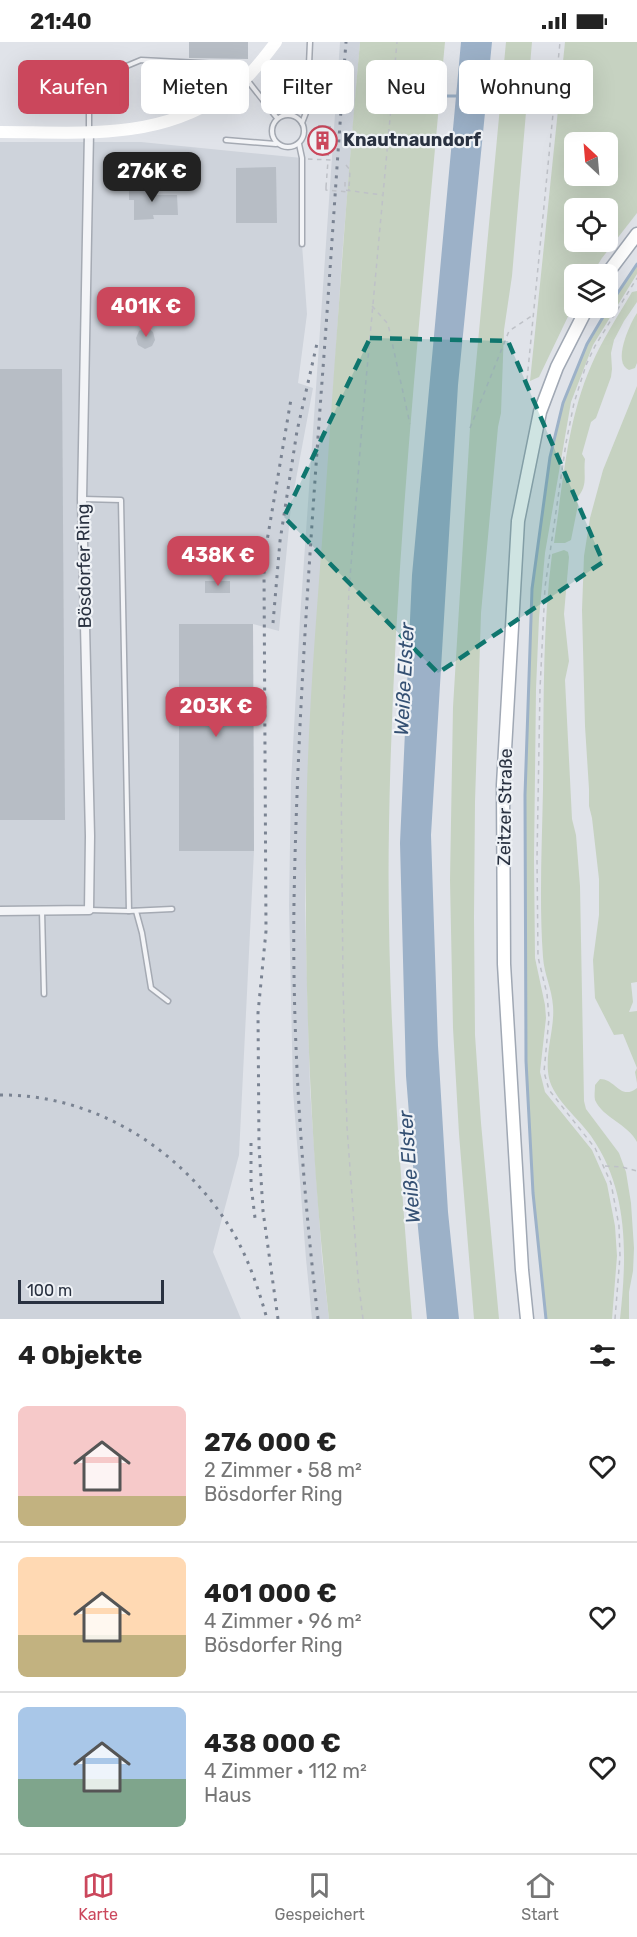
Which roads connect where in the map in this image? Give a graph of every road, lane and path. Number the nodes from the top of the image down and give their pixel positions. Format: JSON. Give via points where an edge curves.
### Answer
{"nodes":[{"id":1,"x":276,"y":42,"type":"edge"},
{"id":2,"x":310,"y":42,"type":"edge"},
{"id":3,"x":397,"y":42,"type":"edge"},
{"id":4,"x":560,"y":42,"type":"edge"},
{"id":5,"x":141,"y":60,"type":"edge"},
{"id":6,"x":249,"y":75,"type":"edge"},
{"id":7,"x":249,"y":83,"type":"edge"},
{"id":8,"x":191,"y":114,"type":"edge"},
{"id":9,"x":278,"y":118,"type":"junction"},
{"id":10,"x":302,"y":123,"type":"junction"},
{"id":11,"x":0,"y":132,"type":"edge"},
{"id":12,"x":89,"y":132,"type":"junction"},
{"id":13,"x":226,"y":140,"type":"dead end"},
{"id":14,"x":277,"y":144,"type":"junction"},
{"id":15,"x":299,"y":144,"type":"junction"},
{"id":16,"x":302,"y":158,"type":"junction"},
{"id":17,"x":346,"y":165,"type":"dead end"},
{"id":18,"x":345,"y":182,"type":"dead end"},
{"id":19,"x":383,"y":195,"type":"junction"},
{"id":20,"x":637,"y":234,"type":"edge"},
{"id":21,"x":302,"y":244,"type":"dead end"},
{"id":22,"x":614,"y":264,"type":"edge"},
{"id":23,"x":637,"y":278,"type":"edge"},
{"id":24,"x":634,"y":282,"type":"junction"},
{"id":25,"x":637,"y":284,"type":"edge"},
{"id":26,"x":371,"y":305,"type":"junction"},
{"id":27,"x":533,"y":315,"type":"junction"},
{"id":28,"x":582,"y":318,"type":"edge"},
{"id":29,"x":527,"y":380,"type":"dead end"},
{"id":30,"x":410,"y":424,"type":"dead end"},
{"id":31,"x":470,"y":428,"type":"dead end"},
{"id":32,"x":82,"y":499,"type":"junction"},
{"id":33,"x":172,"y":909,"type":"dead end"},
{"id":34,"x":89,"y":910,"type":"junction"},
{"id":35,"x":0,"y":911,"type":"edge"},
{"id":36,"x":42,"y":911,"type":"junction"},
{"id":37,"x":136,"y":911,"type":"junction"},
{"id":38,"x":129,"y":912,"type":"junction"},
{"id":39,"x":44,"y":994,"type":"dead end"},
{"id":40,"x":168,"y":1001,"type":"dead end"},
{"id":41,"x":604,"y":1166,"type":"junction"},
{"id":42,"x":637,"y":1171,"type":"edge"},
{"id":43,"x":363,"y":1319,"type":"edge"},
{"id":44,"x":527,"y":1319,"type":"edge"},
{"id":45,"x":615,"y":1319,"type":"edge"}],
"edges":[{"from":1,"to":6,"type":"main road"},
{"from":2,"to":10,"type":"lane","via":[[307,110]]},
{"from":3,"to":19,"type":"path"},
{"from":4,"to":27,"type":"path"},
{"from":5,"to":12,"type":"lane","via":[[105,75],[93,86],[89,95]]},
{"from":7,"to":9,"type":"lane"},
{"from":8,"to":12,"type":"main road","via":[[142,129]]},
{"from":9,"to":10,"type":"lane","via":[[288,114],[297,116]]},
{"from":9,"to":14,"type":"lane","via":[[272,128]]},
{"from":10,"to":15,"type":"lane","via":[[304,137]]},
{"from":11,"to":12,"type":"main road"},
{"from":12,"to":32,"type":"street","name":"Bösdorfer Ring"},
{"from":13,"to":14,"type":"lane"},
{"from":14,"to":15,"type":"lane","via":[[289,148]]},
{"from":15,"to":16,"type":"lane"},
{"from":16,"to":17,"type":"path","bridge":true,"via":[[330,161],[326,190],[348,192],[350,170]]},
{"from":16,"to":21,"type":"lane"},
{"from":18,"to":19,"type":"path","via":[[345,190]]},
{"from":19,"to":26,"type":"path"},
{"from":20,"to":22,"type":"main road"},
{"from":23,"to":24,"type":"path"},
{"from":24,"to":25,"type":"path"},
{"from":24,"to":41,"type":"path","via":[[586,364],[574,403],[542,618],[537,858],[538,957],[549,1004],[544,1072],[549,1090]]},
{"from":26,"to":30,"type":"path","via":[[388,324]]},
{"from":26,"to":43,"type":"path","via":[[350,578],[341,767],[346,1127]]},
{"from":27,"to":29,"type":"path"},
{"from":27,"to":31,"type":"path","via":[[508,331]]},
{"from":28,"to":44,"type":"main road","name":"Zeitzer Straße","via":[[540,412],[518,521],[503,785],[504,964]]},
{"from":32,"to":34,"type":"street","name":"Bösdorfer Ring"},
{"from":32,"to":38,"type":"lane","via":[[121,500]]},
{"from":33,"to":37,"type":"lane"},
{"from":34,"to":36,"type":"street"},
{"from":34,"to":38,"type":"lane"},
{"from":35,"to":36,"type":"street"},
{"from":36,"to":39,"type":"lane"},
{"from":37,"to":38,"type":"lane"},
{"from":37,"to":40,"type":"lane","via":[[151,988]]},
{"from":41,"to":42,"type":"path"},
{"from":41,"to":45,"type":"path","via":[[619,1226]]}]}
